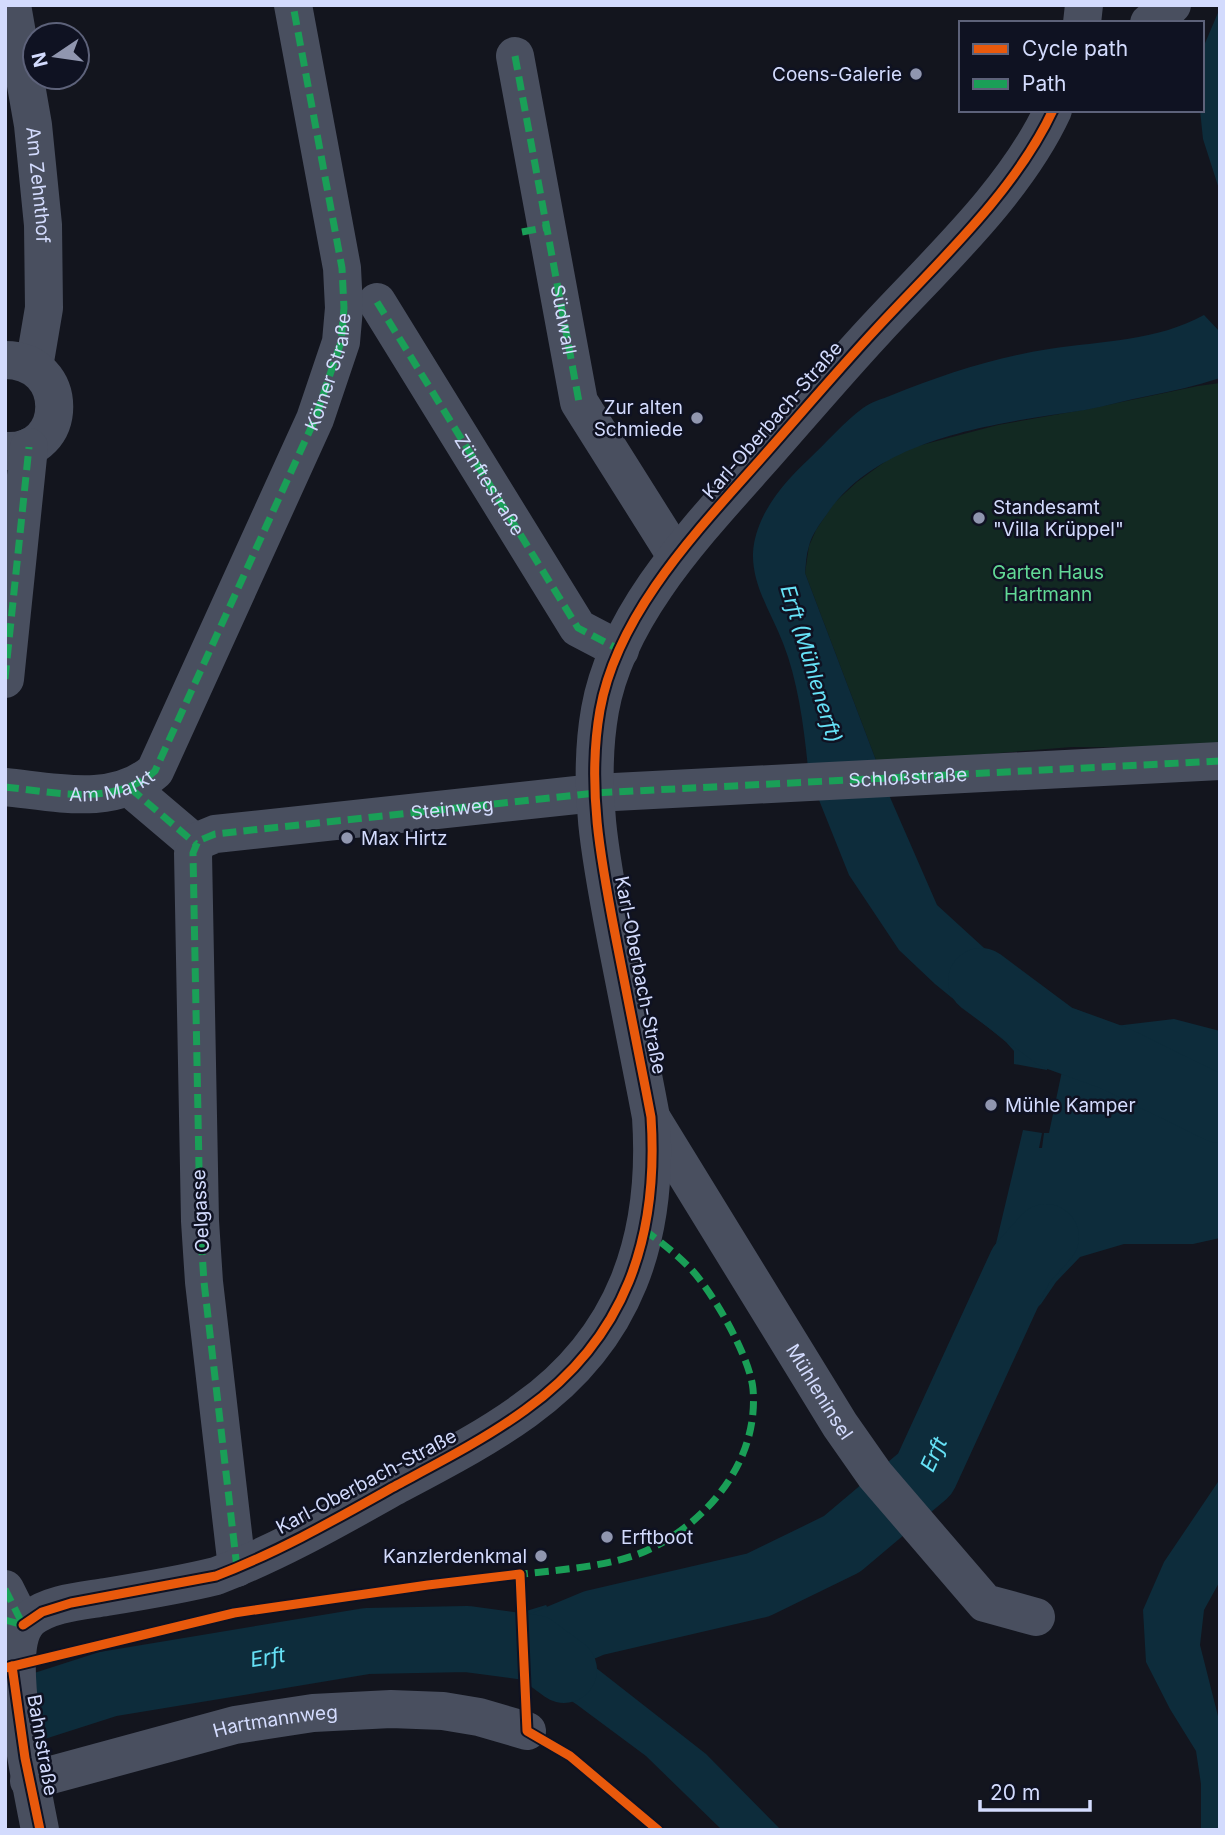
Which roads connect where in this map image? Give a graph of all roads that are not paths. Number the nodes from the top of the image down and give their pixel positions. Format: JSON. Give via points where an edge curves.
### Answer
{"nodes":[{"id":1,"x":12,"y":5,"type":"edge"},
{"id":2,"x":293,"y":5,"type":"edge"},
{"id":3,"x":1172,"y":5,"type":"edge"},
{"id":4,"x":1152,"y":21,"type":"edge"},
{"id":5,"x":515,"y":56,"type":"dead end"},
{"id":6,"x":1052,"y":112,"type":"edge"},
{"id":7,"x":377,"y":302,"type":"dead end"},
{"id":8,"x":20,"y":363,"type":"edge"},
{"id":9,"x":17,"y":449,"type":"edge"},
{"id":10,"x":676,"y":556,"type":"junction"},
{"id":11,"x":620,"y":650,"type":"junction"},
{"id":12,"x":5,"y":679,"type":"edge"},
{"id":13,"x":182,"y":716,"type":"joint"},
{"id":14,"x":1220,"y":761,"type":"edge"},
{"id":15,"x":5,"y":788,"type":"edge"},
{"id":16,"x":130,"y":788,"type":"junction"},
{"id":17,"x":595,"y":793,"type":"junction"},
{"id":18,"x":195,"y":848,"type":"junction"},
{"id":19,"x":651,"y":1117,"type":"junction"},
{"id":20,"x":237,"y":1568,"type":"junction"},
{"id":21,"x":5,"y":1589,"type":"edge"},
{"id":22,"x":1035,"y":1617,"type":"dead end"},
{"id":23,"x":14,"y":1622,"type":"edge"},
{"id":24,"x":527,"y":1731,"type":"dead end"},
{"id":25,"x":27,"y":1770,"type":"junction"},
{"id":26,"x":40,"y":1830,"type":"edge"}],
"edges":[{"from":1,"to":8,"type":"street","name":"Am Zehnthof","via":[[33,125],[43,225],[44,308]]},
{"from":2,"to":13,"type":"street","name":"Kölner Straße","via":[[340,247],[341,342],[305,444]]},
{"from":3,"to":4,"type":"street"},
{"from":5,"to":10,"type":"street","name":"Südwall","via":[[535,230],[579,402]]},
{"from":6,"to":10,"type":"street","name":"Karl-Oberbach-Straße","via":[[998,195]]},
{"from":7,"to":11,"type":"street","name":"Zünftestraße","via":[[578,628]]},
{"from":8,"to":9,"type":"street","name":"Am Zehnthof","via":[[44,376],[55,401],[50,428],[41,439]]},
{"from":9,"to":12,"type":"street","name":"Am Zehnthof"},
{"from":10,"to":11,"type":"street","name":"Karl-Oberbach-Straße"},
{"from":11,"to":17,"type":"street","name":"Karl-Oberbach-Straße","via":[[601,707]]},
{"from":13,"to":16,"type":"street","name":"Am Markt","via":[[155,771]]},
{"from":14,"to":17,"type":"street","name":"Schloßstraße"},
{"from":15,"to":16,"type":"street","name":"Am Markt","via":[[78,794]]},
{"from":16,"to":18,"type":"street"},
{"from":17,"to":18,"type":"street","name":"Steinweg","via":[[215,834],[202,838]]},
{"from":17,"to":19,"type":"street","name":"Karl-Oberbach-Straße","via":[[603,870]]},
{"from":18,"to":20,"type":"street","name":"Oelgasse","via":[[197,1173]]},
{"from":19,"to":20,"type":"street","name":"Karl-Oberbach-Straße","via":[[649,1198],[634,1270],[612,1321],[576,1364],[543,1397],[489,1434]]},
{"from":19,"to":22,"type":"street","name":"Mühleninsel","via":[[875,1475],[985,1603]]},
{"from":20,"to":23,"type":"street","name":"Karl-Oberbach-Straße","via":[[190,1582],[71,1603]]},
{"from":21,"to":23,"type":"street"},
{"from":23,"to":25,"type":"street","name":"Bahnstraße","via":[[13,1673]]},
{"from":24,"to":25,"type":"street","name":"Hartmannweg","via":[[479,1717],[426,1710],[361,1710],[252,1722]]},
{"from":25,"to":26,"type":"street","name":"Bahnstraße"}]}
